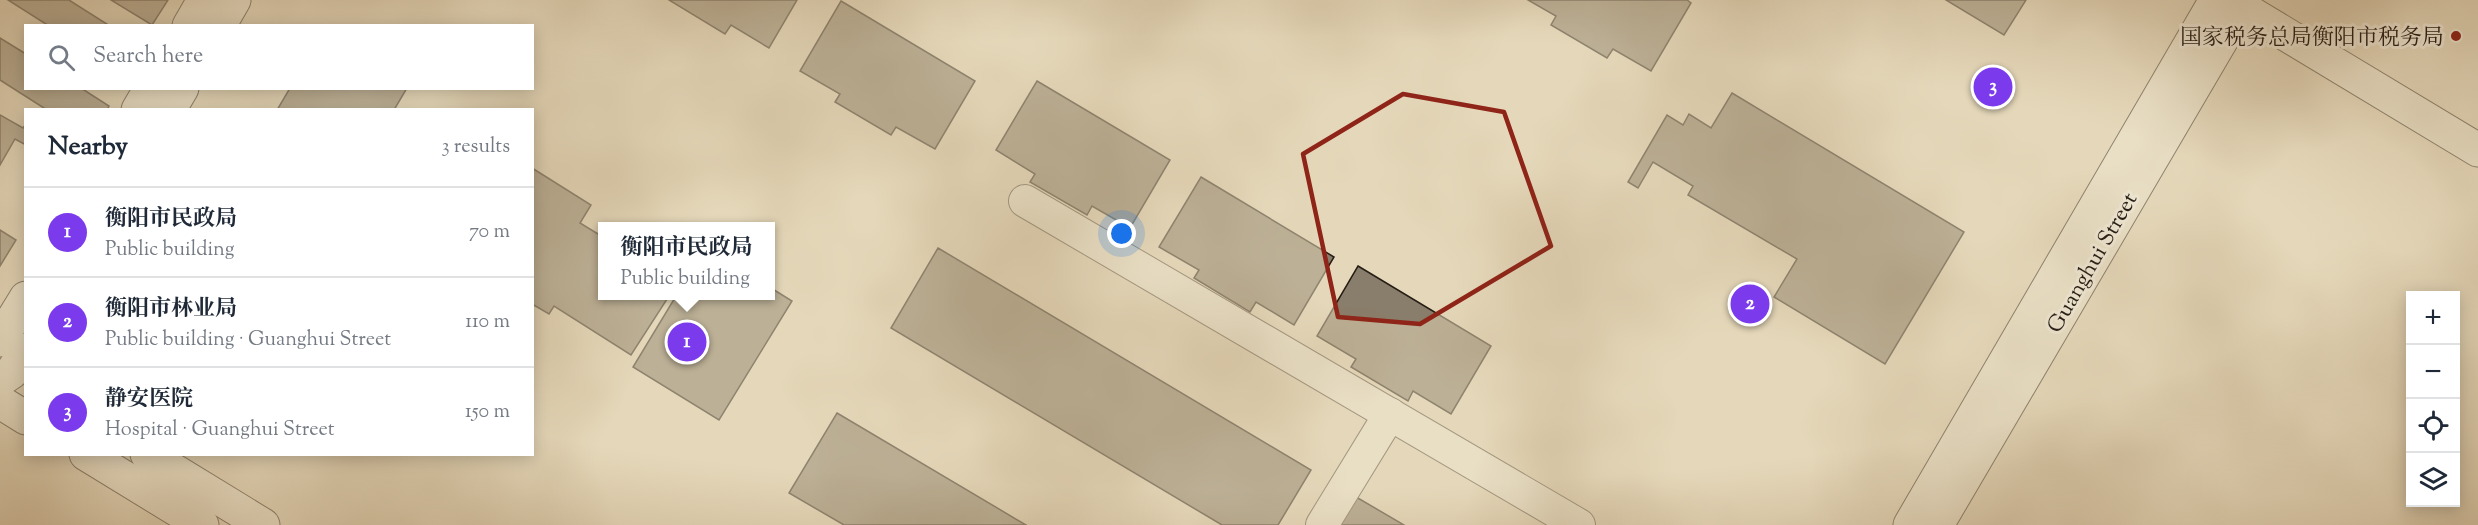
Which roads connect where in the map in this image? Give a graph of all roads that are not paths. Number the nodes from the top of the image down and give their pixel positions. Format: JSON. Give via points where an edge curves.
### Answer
{"nodes":[{"id":1,"x":204,"y":0,"type":"edge"},
{"id":2,"x":234,"y":0,"type":"edge"},
{"id":3,"x":2233,"y":2,"type":"edge"},
{"id":4,"x":190,"y":24,"type":"edge"},
{"id":5,"x":220,"y":24,"type":"edge"},
{"id":6,"x":150,"y":90,"type":"edge"},
{"id":7,"x":181,"y":90,"type":"edge"},
{"id":8,"x":139,"y":108,"type":"edge"},
{"id":9,"x":170,"y":108,"type":"edge"},
{"id":10,"x":2478,"y":150,"type":"edge"},
{"id":11,"x":1026,"y":201,"type":"dead end"},
{"id":12,"x":24,"y":301,"type":"edge"},
{"id":13,"x":0,"y":340,"type":"edge"},
{"id":14,"x":0,"y":402,"type":"edge"},
{"id":15,"x":1390,"y":414,"type":"junction"},
{"id":16,"x":24,"y":417,"type":"edge"},
{"id":17,"x":89,"y":456,"type":"edge"},
{"id":18,"x":150,"y":456,"type":"edge"},
{"id":19,"x":202,"y":525,"type":"edge"},
{"id":20,"x":263,"y":525,"type":"edge"},
{"id":21,"x":1322,"y":525,"type":"edge"},
{"id":22,"x":1579,"y":525,"type":"edge"},
{"id":23,"x":1910,"y":525,"type":"edge"},
{"id":24,"x":1937,"y":525,"type":"edge"}],
"edges":[{"from":1,"to":4,"type":"main road"},
{"from":2,"to":5,"type":"main road"},
{"from":3,"to":10,"type":"main road"},
{"from":3,"to":23,"type":"main road","name":"Guanghui Street"},
{"from":3,"to":24,"type":"main road","name":"Guanghui Street"},
{"from":6,"to":8,"type":"main road"},
{"from":7,"to":9,"type":"main road"},
{"from":11,"to":15,"type":"street"},
{"from":12,"to":13,"type":"main road"},
{"from":14,"to":16,"type":"main road"},
{"from":15,"to":21,"type":"street"},
{"from":15,"to":22,"type":"street"},
{"from":17,"to":19,"type":"main road"},
{"from":18,"to":20,"type":"main road"}]}
